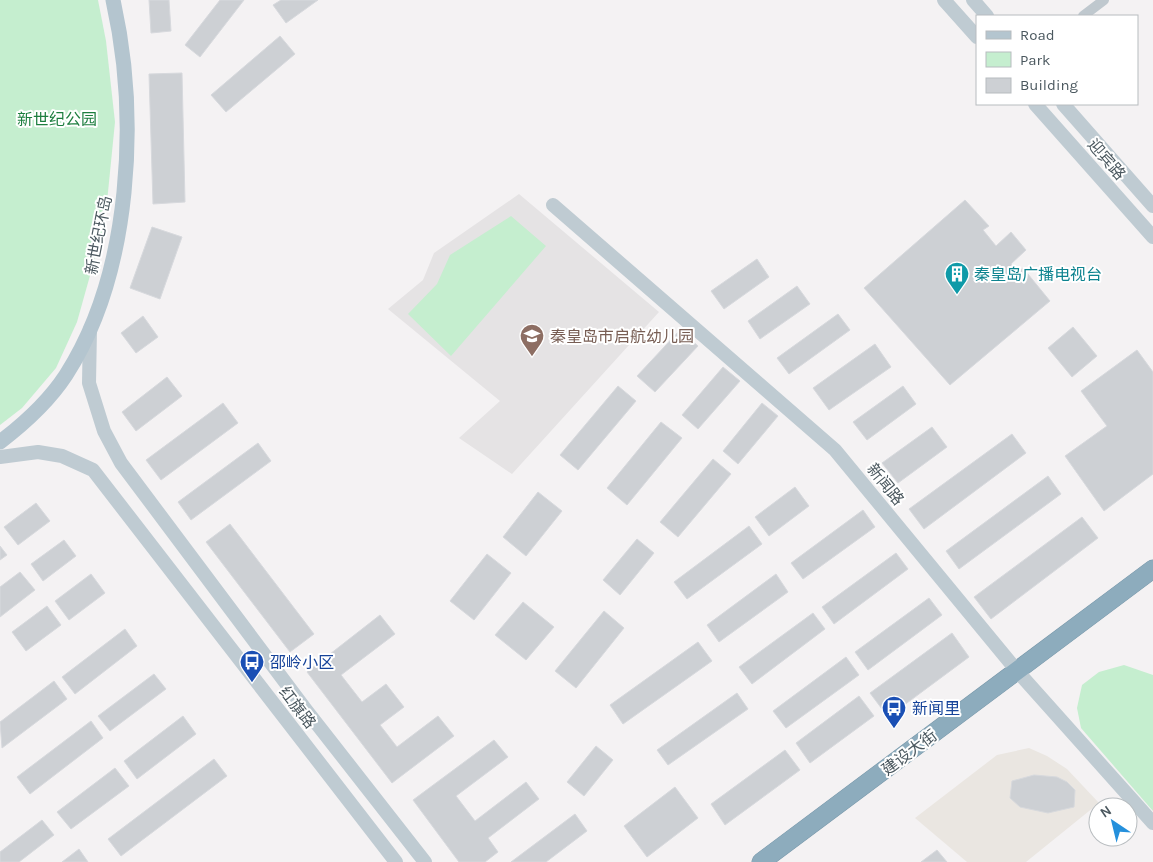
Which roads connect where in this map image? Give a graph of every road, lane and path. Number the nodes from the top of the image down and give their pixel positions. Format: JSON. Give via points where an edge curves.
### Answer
{"nodes":[{"id":1,"x":113,"y":0,"type":"edge"},
{"id":2,"x":121,"y":0,"type":"edge"},
{"id":3,"x":944,"y":0,"type":"edge"},
{"id":4,"x":973,"y":0,"type":"edge"},
{"id":5,"x":1104,"y":0,"type":"edge"},
{"id":6,"x":986,"y":15,"type":"edge"},
{"id":7,"x":1084,"y":15,"type":"edge"},
{"id":8,"x":976,"y":36,"type":"edge"},
{"id":9,"x":122,"y":39,"type":"junction"},
{"id":10,"x":1037,"y":105,"type":"edge"},
{"id":11,"x":1064,"y":105,"type":"edge"},
{"id":12,"x":553,"y":204,"type":"dead end"},
{"id":13,"x":1153,"y":206,"type":"edge"},
{"id":14,"x":1153,"y":237,"type":"edge"},
{"id":15,"x":90,"y":329,"type":"junction"},
{"id":16,"x":0,"y":442,"type":"edge"},
{"id":17,"x":0,"y":457,"type":"edge"},
{"id":18,"x":1153,"y":569,"type":"edge"},
{"id":19,"x":1018,"y":672,"type":"junction"},
{"id":20,"x":1153,"y":823,"type":"edge"},
{"id":21,"x":396,"y":862,"type":"edge"},
{"id":22,"x":425,"y":862,"type":"edge"},
{"id":23,"x":761,"y":862,"type":"edge"}],
"edges":[{"from":1,"to":9,"type":"main road","name":"新世纪环岛"},
{"from":2,"to":9,"type":"main road"},
{"from":3,"to":8,"type":"main road"},
{"from":4,"to":6,"type":"main road"},
{"from":5,"to":7,"type":"street"},
{"from":9,"to":15,"type":"main road","name":"新世纪环岛","via":[[128,155],[123,202],[111,267]]},
{"from":10,"to":14,"type":"main road","name":"迎宾路"},
{"from":11,"to":13,"type":"main road","name":"迎宾路"},
{"from":12,"to":19,"type":"main road","name":"新闻路","via":[[835,450]]},
{"from":15,"to":16,"type":"main road","name":"新世纪环岛","via":[[66,375],[42,405]]},
{"from":15,"to":22,"type":"main road","via":[[89,383],[104,431],[121,462],[306,710]]},
{"from":17,"to":21,"type":"main road","name":"红旗路","via":[[38,452],[62,456],[92,470]]},
{"from":18,"to":19,"type":"highway","name":"建设大街"},
{"from":19,"to":20,"type":"main road","name":"新闻路"},
{"from":19,"to":23,"type":"highway","name":"建设大街"}]}
